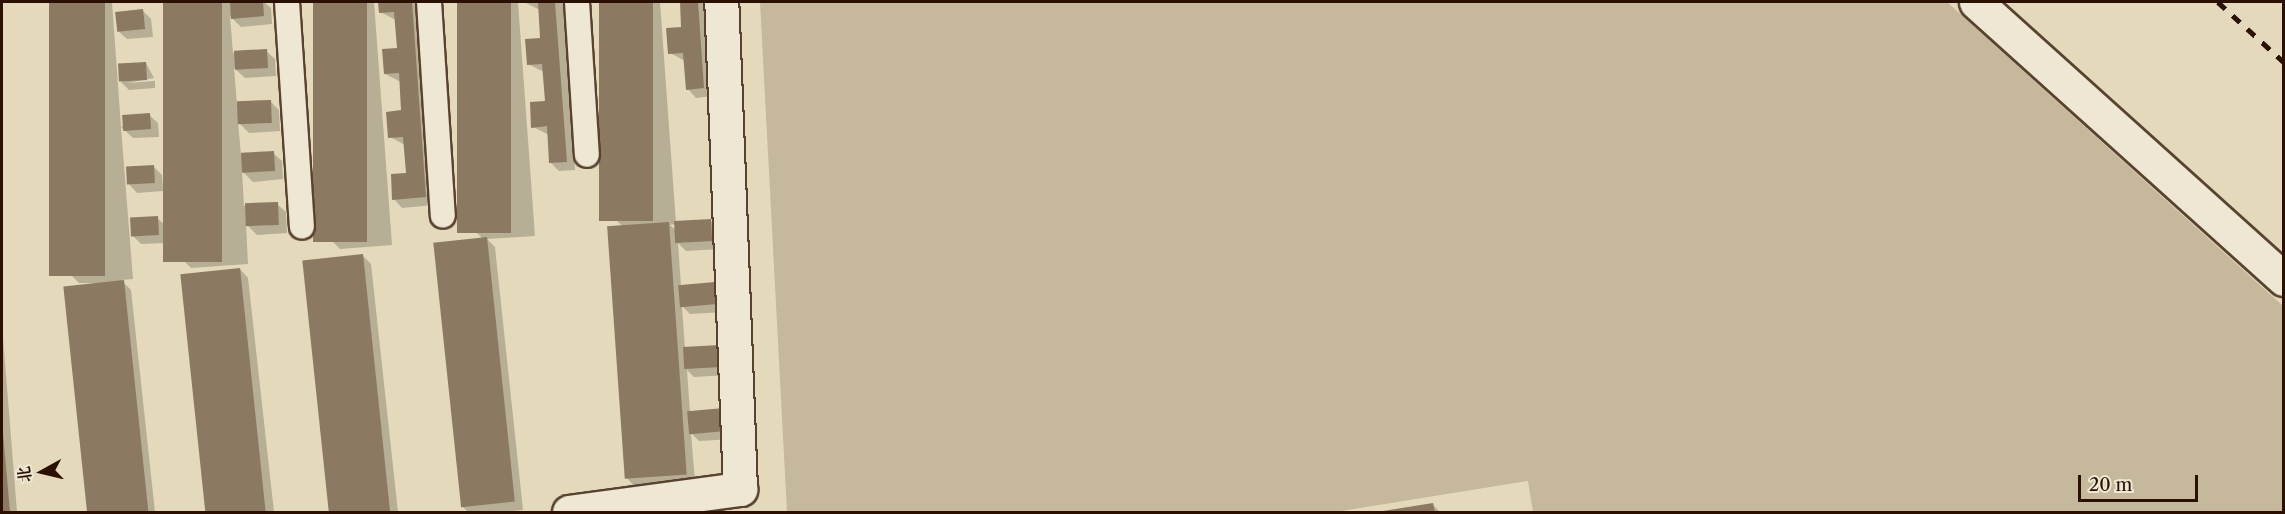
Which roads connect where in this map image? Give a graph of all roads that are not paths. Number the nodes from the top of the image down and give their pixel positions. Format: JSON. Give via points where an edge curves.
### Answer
{"nodes":[{"id":1,"x":287,"y":2,"type":"edge"},
{"id":2,"x":429,"y":2,"type":"edge"},
{"id":3,"x":576,"y":2,"type":"edge"},
{"id":4,"x":721,"y":2,"type":"edge"},
{"id":5,"x":1976,"y":2,"type":"edge"},
{"id":6,"x":587,"y":155,"type":"dead end"},
{"id":7,"x":443,"y":216,"type":"dead end"},
{"id":8,"x":302,"y":226,"type":"dead end"},
{"id":9,"x":2283,"y":279,"type":"edge"},
{"id":10,"x":569,"y":513,"type":"edge"}],
"edges":[{"from":1,"to":8,"type":"lane"},
{"from":2,"to":7,"type":"lane"},
{"from":3,"to":6,"type":"lane"},
{"from":4,"to":10,"type":"street","via":[[740,489]]},
{"from":5,"to":9,"type":"street"}]}
